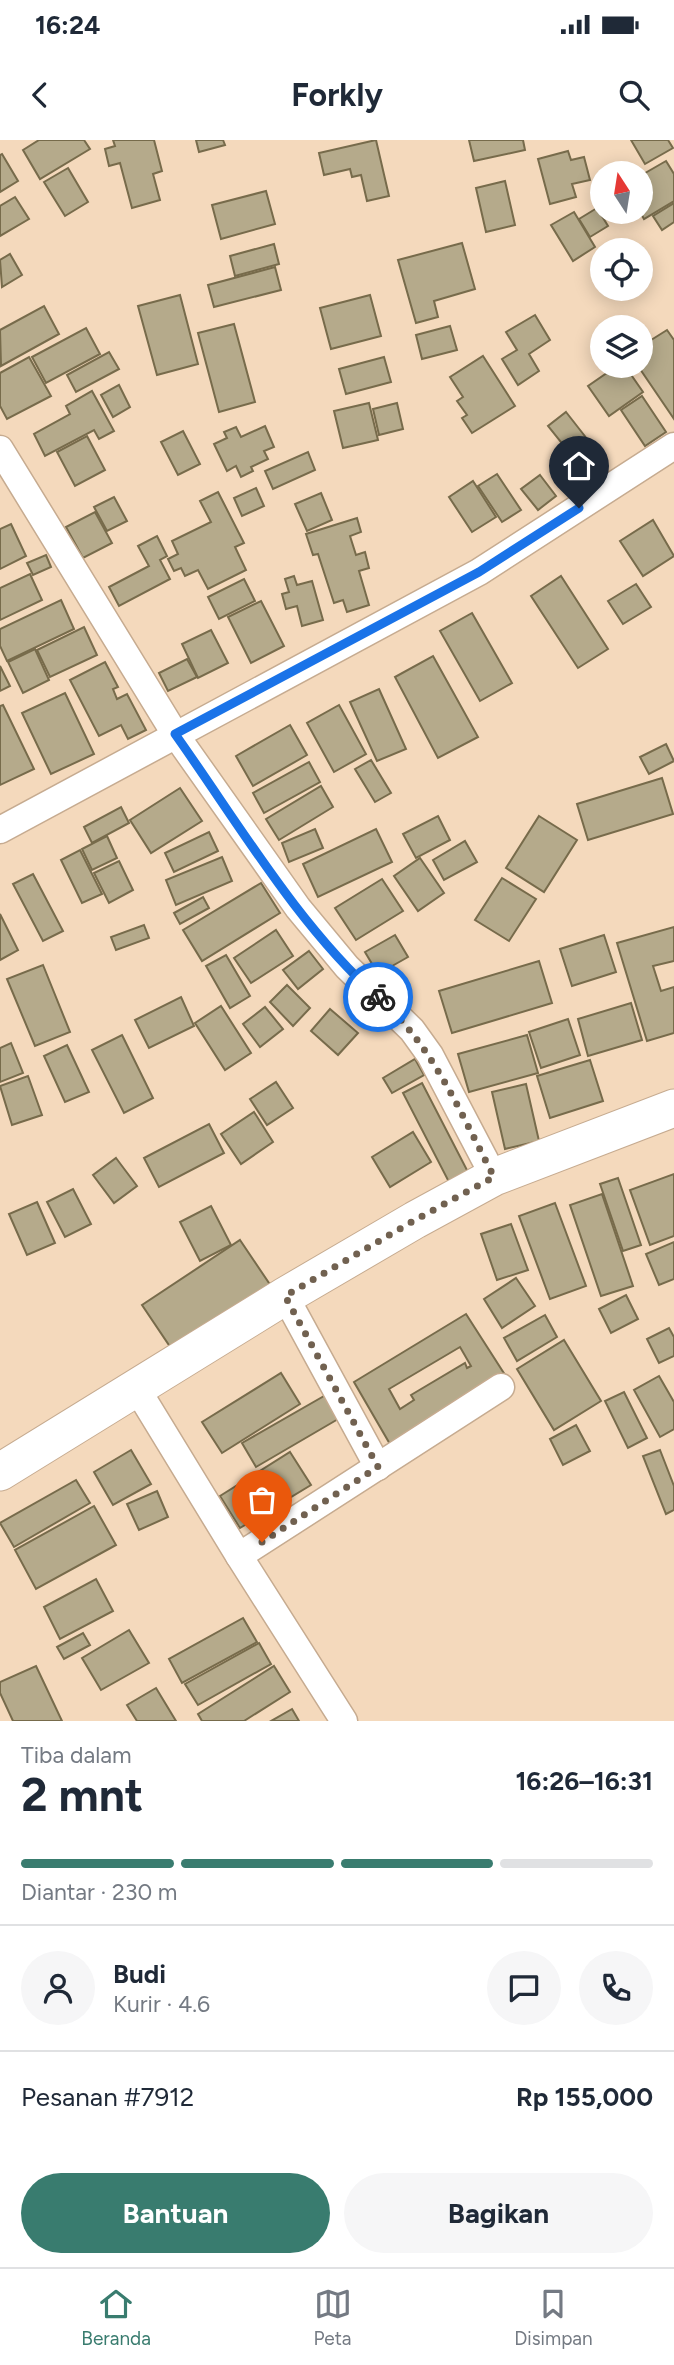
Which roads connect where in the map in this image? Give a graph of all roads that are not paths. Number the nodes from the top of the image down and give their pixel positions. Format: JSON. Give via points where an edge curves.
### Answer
{"nodes":[{"id":1,"x":674,"y":446,"type":"edge"},
{"id":2,"x":0,"y":449,"type":"edge"},
{"id":3,"x":175,"y":734,"type":"junction"},
{"id":4,"x":0,"y":830,"type":"edge"},
{"id":5,"x":674,"y":1108,"type":"edge"},
{"id":6,"x":494,"y":1177,"type":"junction"},
{"id":7,"x":285,"y":1296,"type":"junction"},
{"id":8,"x":501,"y":1387,"type":"dead end"},
{"id":9,"x":137,"y":1389,"type":"junction"},
{"id":10,"x":378,"y":1467,"type":"junction"},
{"id":11,"x":0,"y":1472,"type":"edge"},
{"id":12,"x":239,"y":1556,"type":"junction"},
{"id":13,"x":344,"y":1721,"type":"edge"}],
"edges":[{"from":1,"to":3,"type":"street","via":[[479,572]]},
{"from":2,"to":3,"type":"street"},
{"from":3,"to":4,"type":"street"},
{"from":3,"to":6,"type":"street","via":[[306,918],[347,967],[412,1030],[430,1055]]},
{"from":5,"to":6,"type":"street"},
{"from":6,"to":7,"type":"street"},
{"from":7,"to":9,"type":"street"},
{"from":7,"to":10,"type":"street"},
{"from":8,"to":10,"type":"street"},
{"from":9,"to":11,"type":"street"},
{"from":9,"to":12,"type":"street"},
{"from":10,"to":12,"type":"street"},
{"from":12,"to":13,"type":"street"}]}
